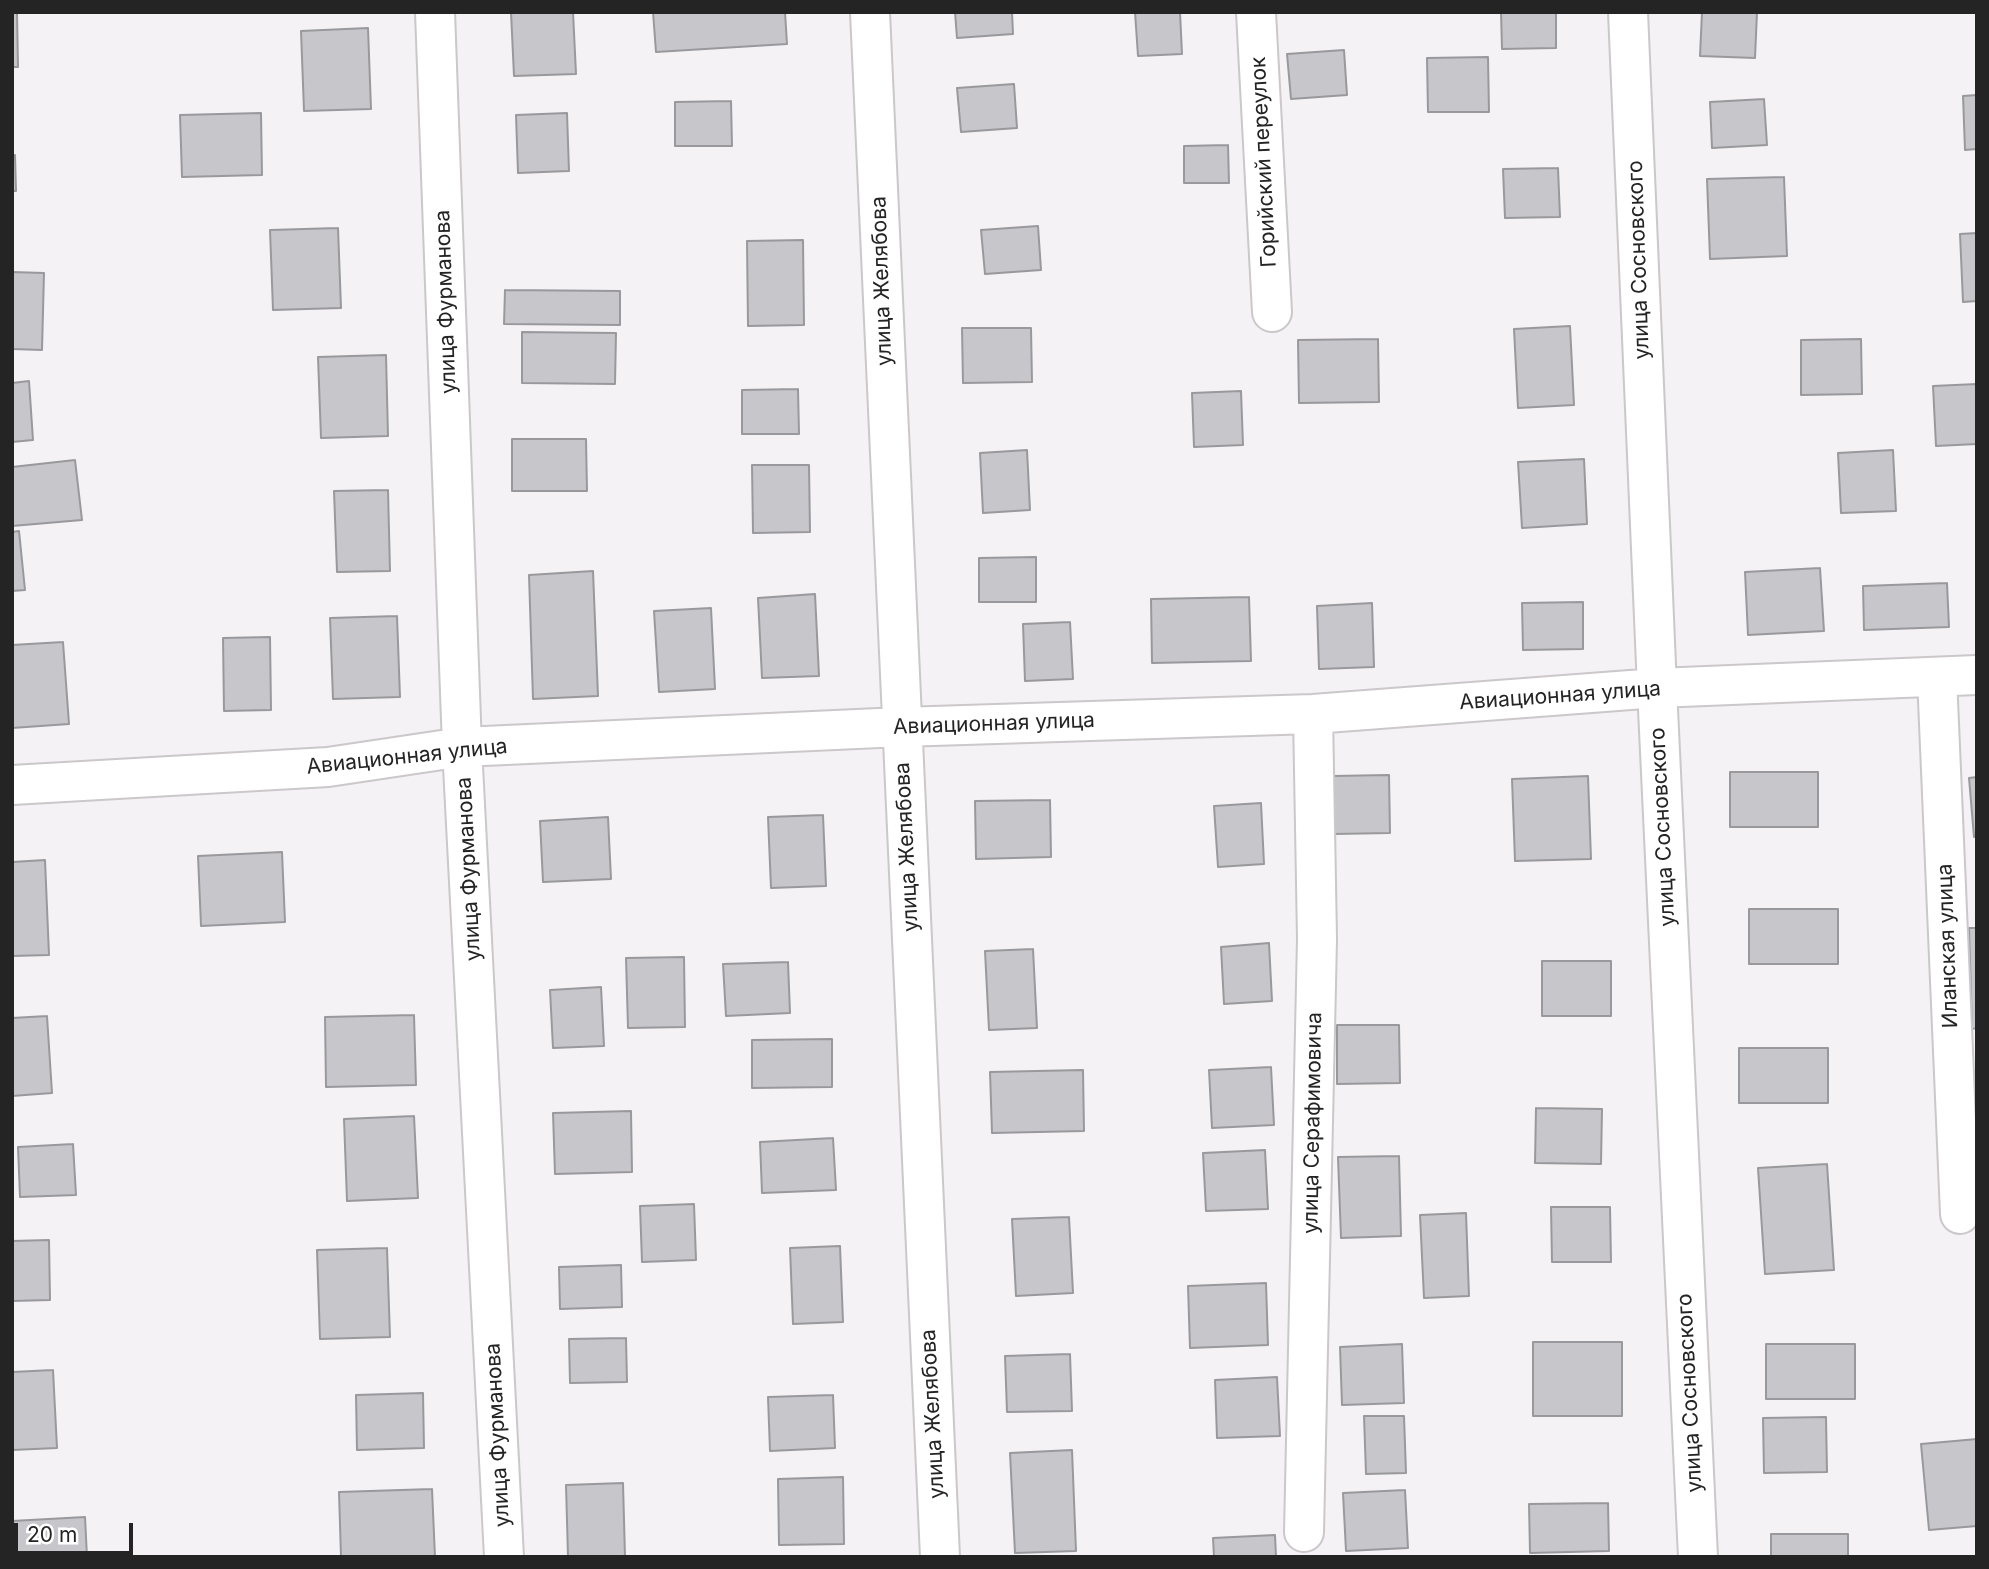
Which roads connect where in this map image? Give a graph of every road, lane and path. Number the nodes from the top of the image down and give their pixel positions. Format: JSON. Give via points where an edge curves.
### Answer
{"nodes":[{"id":1,"x":435,"y":12,"type":"edge"},
{"id":2,"x":870,"y":12,"type":"edge"},
{"id":3,"x":1256,"y":12,"type":"edge"},
{"id":4,"x":1628,"y":12,"type":"edge"},
{"id":5,"x":1272,"y":312,"type":"dead end"},
{"id":6,"x":1977,"y":675,"type":"edge"},
{"id":7,"x":1937,"y":677,"type":"junction"},
{"id":8,"x":1657,"y":688,"type":"junction"},
{"id":9,"x":1313,"y":713,"type":"junction"},
{"id":10,"x":901,"y":727,"type":"junction"},
{"id":11,"x":462,"y":747,"type":"junction"},
{"id":12,"x":12,"y":785,"type":"edge"},
{"id":13,"x":1960,"y":1214,"type":"dead end"},
{"id":14,"x":1304,"y":1532,"type":"dead end"},
{"id":15,"x":505,"y":1557,"type":"edge"},
{"id":16,"x":940,"y":1557,"type":"edge"},
{"id":17,"x":1698,"y":1557,"type":"edge"}],
"edges":[{"from":1,"to":11,"type":"street","name":"улица Фурманова"},
{"from":2,"to":10,"type":"street","name":"улица Желябова"},
{"from":3,"to":5,"type":"street","name":"Горийский переулок"},
{"from":4,"to":8,"type":"street","name":"улица Сосновского"},
{"from":6,"to":7,"type":"street","name":"Авиационная улица"},
{"from":7,"to":8,"type":"street","name":"Авиационная улица"},
{"from":7,"to":13,"type":"street","name":"Иланская улица"},
{"from":8,"to":9,"type":"street","name":"Авиационная улица"},
{"from":8,"to":17,"type":"street","name":"улица Сосновского"},
{"from":9,"to":10,"type":"street","name":"Авиационная улица"},
{"from":9,"to":14,"type":"street","name":"улица Серафимовича","via":[[1317,939]]},
{"from":10,"to":11,"type":"street","name":"Авиационная улица"},
{"from":10,"to":16,"type":"street","name":"улица Желябова"},
{"from":11,"to":12,"type":"street","name":"Авиационная улица","via":[[328,767]]},
{"from":11,"to":15,"type":"street","name":"улица Фурманова"}]}
